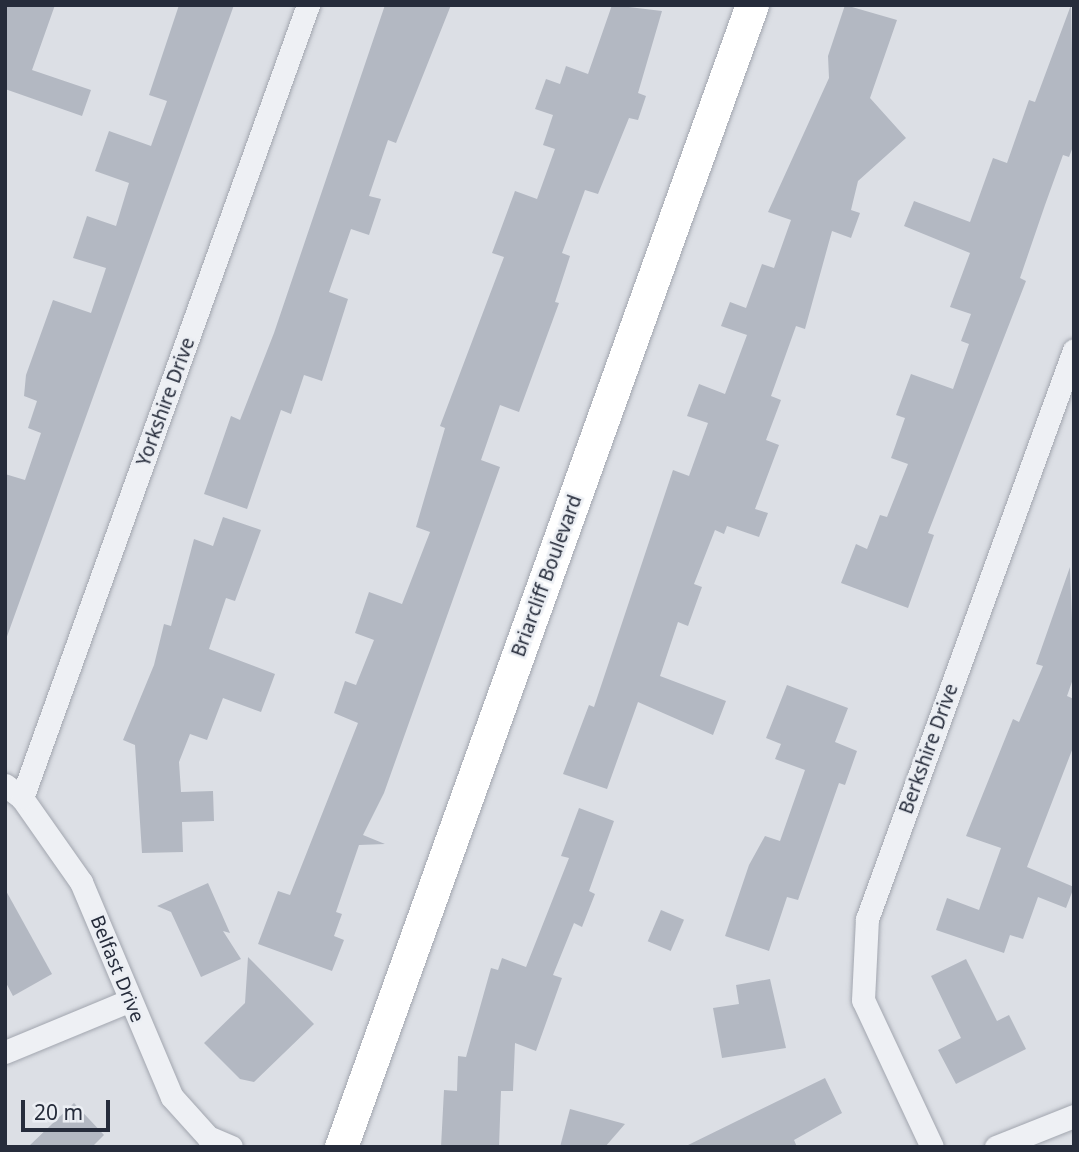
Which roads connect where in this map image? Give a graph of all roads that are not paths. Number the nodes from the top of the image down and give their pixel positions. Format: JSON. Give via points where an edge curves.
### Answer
{"nodes":[{"id":1,"x":308,"y":5,"type":"edge"},
{"id":2,"x":752,"y":5,"type":"edge"},
{"id":3,"x":1074,"y":350,"type":"edge"},
{"id":4,"x":14,"y":792,"type":"edge"},
{"id":5,"x":128,"y":1001,"type":"junction"},
{"id":6,"x":5,"y":1052,"type":"edge"},
{"id":7,"x":1074,"y":1116,"type":"edge"},
{"id":8,"x":231,"y":1147,"type":"edge"},
{"id":9,"x":341,"y":1147,"type":"edge"},
{"id":10,"x":932,"y":1147,"type":"edge"},
{"id":11,"x":996,"y":1147,"type":"edge"}],
"edges":[{"from":1,"to":4,"type":"street","name":"Yorkshire Drive"},
{"from":2,"to":9,"type":"street","name":"Briarcliff Boulevard"},
{"from":3,"to":10,"type":"street","name":"Berkshire Drive","via":[[867,919],[863,1000]]},
{"from":4,"to":5,"type":"street","name":"Belfast Drive","via":[[81,882]]},
{"from":5,"to":6,"type":"street"},
{"from":5,"to":8,"type":"street","name":"Belfast Drive","via":[[172,1097],[208,1137]]},
{"from":7,"to":11,"type":"street"}]}
